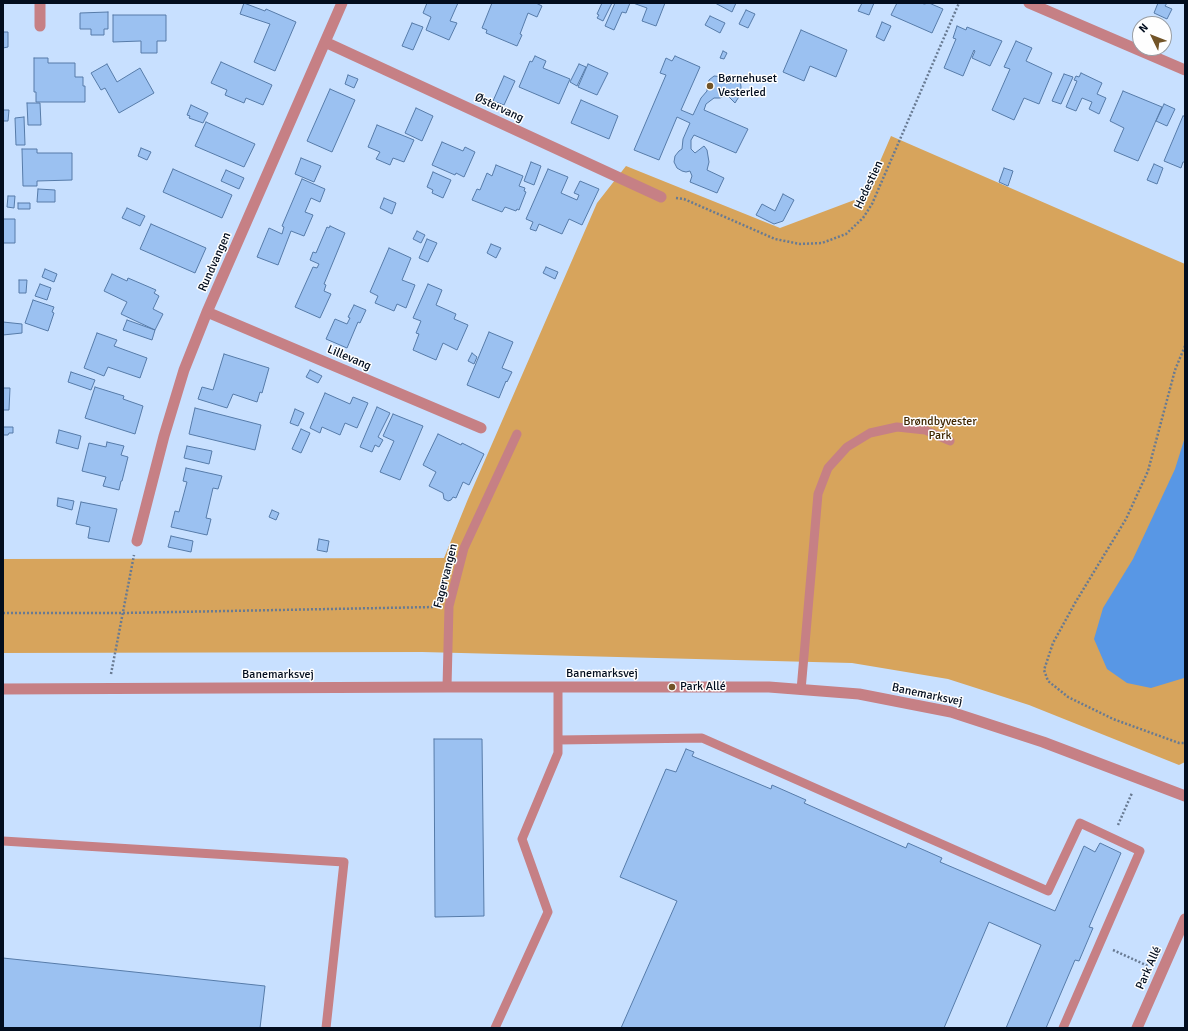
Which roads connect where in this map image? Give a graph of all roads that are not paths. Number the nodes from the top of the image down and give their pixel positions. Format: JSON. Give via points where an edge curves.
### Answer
{"nodes":[{"id":1,"x":40,"y":3,"type":"edge"},
{"id":2,"x":342,"y":3,"type":"edge"},
{"id":3,"x":1029,"y":3,"type":"edge"},
{"id":4,"x":40,"y":26,"type":"dead end"},
{"id":5,"x":325,"y":42,"type":"junction"},
{"id":6,"x":1185,"y":70,"type":"edge"},
{"id":7,"x":661,"y":197,"type":"road end"},
{"id":8,"x":207,"y":312,"type":"junction"},
{"id":9,"x":481,"y":428,"type":"dead end"},
{"id":10,"x":517,"y":434,"type":"dead end"},
{"id":11,"x":950,"y":441,"type":"dead end"},
{"id":12,"x":137,"y":541,"type":"road end"},
{"id":13,"x":448,"y":687,"type":"junction"},
{"id":14,"x":558,"y":687,"type":"junction"},
{"id":15,"x":3,"y":689,"type":"edge"},
{"id":16,"x":801,"y":690,"type":"junction"},
{"id":17,"x":558,"y":740,"type":"junction"},
{"id":18,"x":1185,"y":796,"type":"edge"},
{"id":19,"x":3,"y":841,"type":"edge"},
{"id":20,"x":1185,"y":919,"type":"edge"},
{"id":21,"x":326,"y":1028,"type":"edge"},
{"id":22,"x":495,"y":1028,"type":"edge"},
{"id":23,"x":1063,"y":1028,"type":"edge"},
{"id":24,"x":1137,"y":1028,"type":"edge"}],
"edges":[{"from":1,"to":4,"type":"street"},
{"from":2,"to":5,"type":"street","name":"Rundvangen"},
{"from":3,"to":6,"type":"street"},
{"from":5,"to":7,"type":"street","name":"Østervang"},
{"from":5,"to":8,"type":"street","name":"Rundvangen"},
{"from":8,"to":9,"type":"street","name":"Lillevang"},
{"from":8,"to":12,"type":"street","name":"Rundvangen","via":[[184,370]]},
{"from":10,"to":13,"type":"lane","name":"Fagervangen","via":[[464,548],[449,606]]},
{"from":11,"to":16,"type":"lane","via":[[925,430],[897,427],[870,433],[847,447],[828,468],[818,494]]},
{"from":13,"to":14,"type":"street","name":"Banemarksvej"},
{"from":13,"to":15,"type":"street","name":"Banemarksvej"},
{"from":14,"to":16,"type":"street","name":"Banemarksvej","via":[[769,687]]},
{"from":14,"to":17,"type":"lane"},
{"from":16,"to":18,"type":"street","name":"Banemarksvej","via":[[860,694],[951,712],[1043,742]]},
{"from":17,"to":22,"type":"lane","via":[[558,753],[522,839],[548,912]]},
{"from":17,"to":23,"type":"lane","via":[[702,738],[1048,891],[1080,823],[1140,851]]},
{"from":19,"to":21,"type":"lane","via":[[344,862]]},
{"from":20,"to":24,"type":"street","name":"Park Allé"}]}
